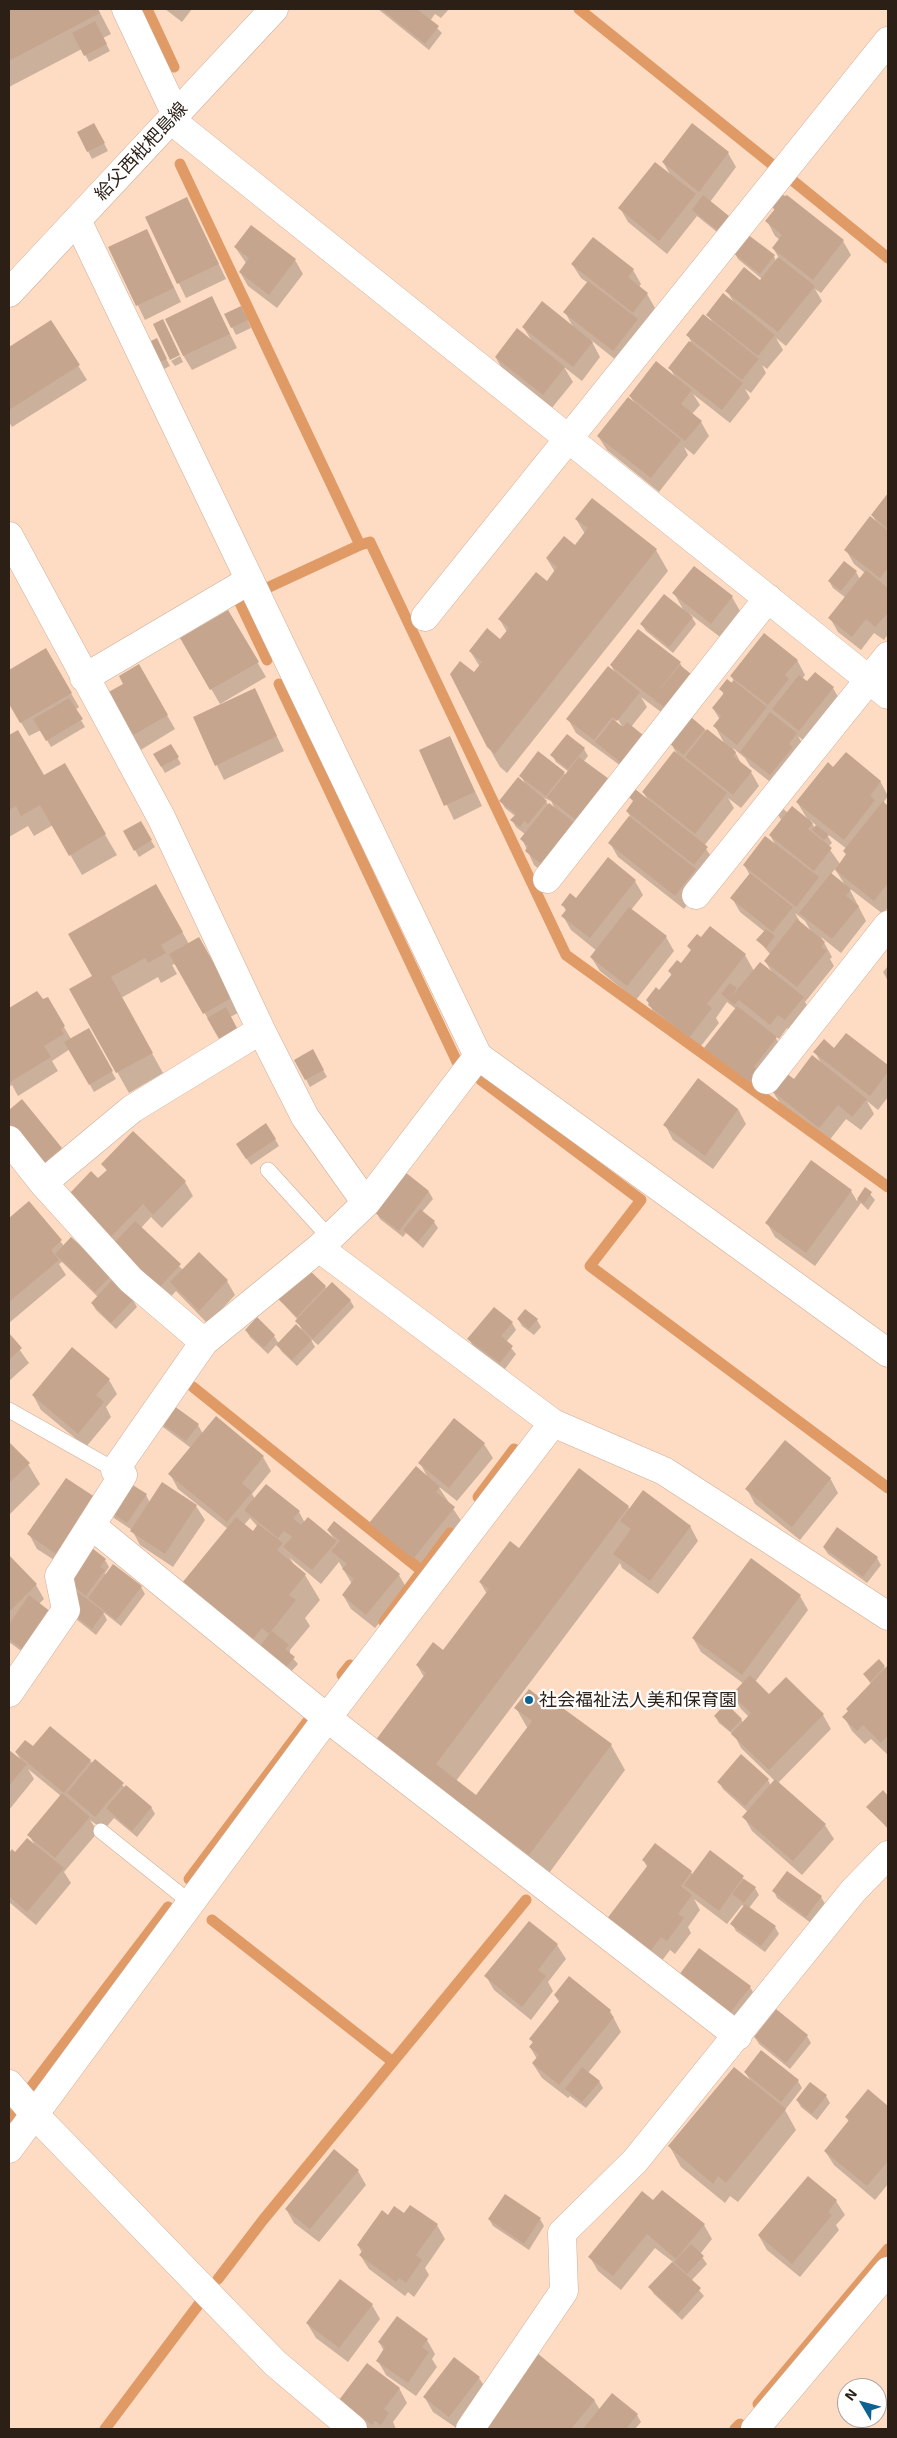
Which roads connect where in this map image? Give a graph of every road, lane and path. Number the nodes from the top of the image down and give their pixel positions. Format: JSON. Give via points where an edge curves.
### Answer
{"nodes":[{"id":1,"x":126,"y":9,"type":"edge"},
{"id":2,"x":274,"y":9,"type":"edge"},
{"id":3,"x":888,"y":41,"type":"edge"},
{"id":4,"x":173,"y":117,"type":"junction"},
{"id":5,"x":77,"y":220,"type":"junction"},
{"id":6,"x":9,"y":293,"type":"edge"},
{"id":7,"x":569,"y":439,"type":"junction"},
{"id":8,"x":9,"y":536,"type":"edge"},
{"id":9,"x":250,"y":580,"type":"junction"},
{"id":10,"x":768,"y":598,"type":"junction"},
{"id":11,"x":425,"y":617,"type":"dead end"},
{"id":12,"x":888,"y":656,"type":"edge"},
{"id":13,"x":84,"y":678,"type":"junction"},
{"id":14,"x":879,"y":687,"type":"edge"},
{"id":15,"x":547,"y":879,"type":"dead end"},
{"id":16,"x":696,"y":895,"type":"dead end"},
{"id":17,"x":888,"y":925,"type":"edge"},
{"id":18,"x":261,"y":1030,"type":"junction"},
{"id":19,"x":478,"y":1056,"type":"junction"},
{"id":20,"x":766,"y":1080,"type":"dead end"},
{"id":21,"x":9,"y":1140,"type":"edge"},
{"id":22,"x":268,"y":1170,"type":"dead end"},
{"id":23,"x":43,"y":1183,"type":"junction"},
{"id":24,"x":366,"y":1203,"type":"junction"},
{"id":25,"x":324,"y":1243,"type":"junction"},
{"id":26,"x":204,"y":1342,"type":"junction"},
{"id":27,"x":888,"y":1353,"type":"edge"},
{"id":28,"x":9,"y":1410,"type":"edge"},
{"id":29,"x":553,"y":1423,"type":"junction"},
{"id":30,"x":115,"y":1470,"type":"junction"},
{"id":31,"x":91,"y":1525,"type":"junction"},
{"id":32,"x":888,"y":1616,"type":"edge"},
{"id":33,"x":9,"y":1693,"type":"edge"},
{"id":34,"x":327,"y":1718,"type":"junction"},
{"id":35,"x":101,"y":1831,"type":"dead end"},
{"id":36,"x":888,"y":1855,"type":"edge"},
{"id":37,"x":191,"y":1903,"type":"junction"},
{"id":38,"x":738,"y":2036,"type":"junction"},
{"id":39,"x":9,"y":2084,"type":"edge"},
{"id":40,"x":35,"y":2114,"type":"junction"},
{"id":41,"x":9,"y":2149,"type":"edge"},
{"id":42,"x":888,"y":2271,"type":"edge"},
{"id":43,"x":353,"y":2429,"type":"edge"},
{"id":44,"x":470,"y":2429,"type":"edge"},
{"id":45,"x":756,"y":2429,"type":"edge"}],
"edges":[{"from":1,"to":4,"type":"street"},
{"from":2,"to":4,"type":"street","name":"給父西枇杷島線"},
{"from":3,"to":7,"type":"street"},
{"from":4,"to":5,"type":"street","name":"給父西枇杷島線"},
{"from":4,"to":7,"type":"street"},
{"from":5,"to":6,"type":"street","name":"給父西枇杷島線"},
{"from":5,"to":9,"type":"street"},
{"from":7,"to":10,"type":"street"},
{"from":7,"to":11,"type":"street"},
{"from":8,"to":13,"type":"street"},
{"from":9,"to":13,"type":"street"},
{"from":9,"to":19,"type":"street"},
{"from":10,"to":14,"type":"street"},
{"from":10,"to":15,"type":"street"},
{"from":12,"to":14,"type":"street"},
{"from":13,"to":18,"type":"street","via":[[161,816]]},
{"from":14,"to":16,"type":"street"},
{"from":17,"to":20,"type":"street"},
{"from":18,"to":23,"type":"street","via":[[132,1109]]},
{"from":18,"to":24,"type":"street","via":[[305,1116]]},
{"from":19,"to":24,"type":"street"},
{"from":19,"to":27,"type":"street"},
{"from":21,"to":23,"type":"street"},
{"from":22,"to":25,"type":"lane"},
{"from":23,"to":26,"type":"street","via":[[131,1280]]},
{"from":24,"to":25,"type":"street"},
{"from":25,"to":26,"type":"street"},
{"from":25,"to":29,"type":"street"},
{"from":26,"to":30,"type":"street"},
{"from":28,"to":30,"type":"lane"},
{"from":29,"to":32,"type":"street","via":[[664,1470]]},
{"from":29,"to":34,"type":"street"},
{"from":30,"to":31,"type":"street","via":[[123,1475]]},
{"from":31,"to":33,"type":"street","via":[[59,1576],[66,1610]]},
{"from":31,"to":34,"type":"street"},
{"from":34,"to":37,"type":"street"},
{"from":34,"to":38,"type":"street"},
{"from":35,"to":37,"type":"lane"},
{"from":36,"to":38,"type":"street","via":[[853,1892]]},
{"from":37,"to":40,"type":"street"},
{"from":38,"to":44,"type":"street","via":[[635,2161],[562,2233],[564,2291]]},
{"from":39,"to":40,"type":"street"},
{"from":40,"to":41,"type":"street"},
{"from":40,"to":43,"type":"street","via":[[275,2363]]},
{"from":42,"to":45,"type":"street"}]}
